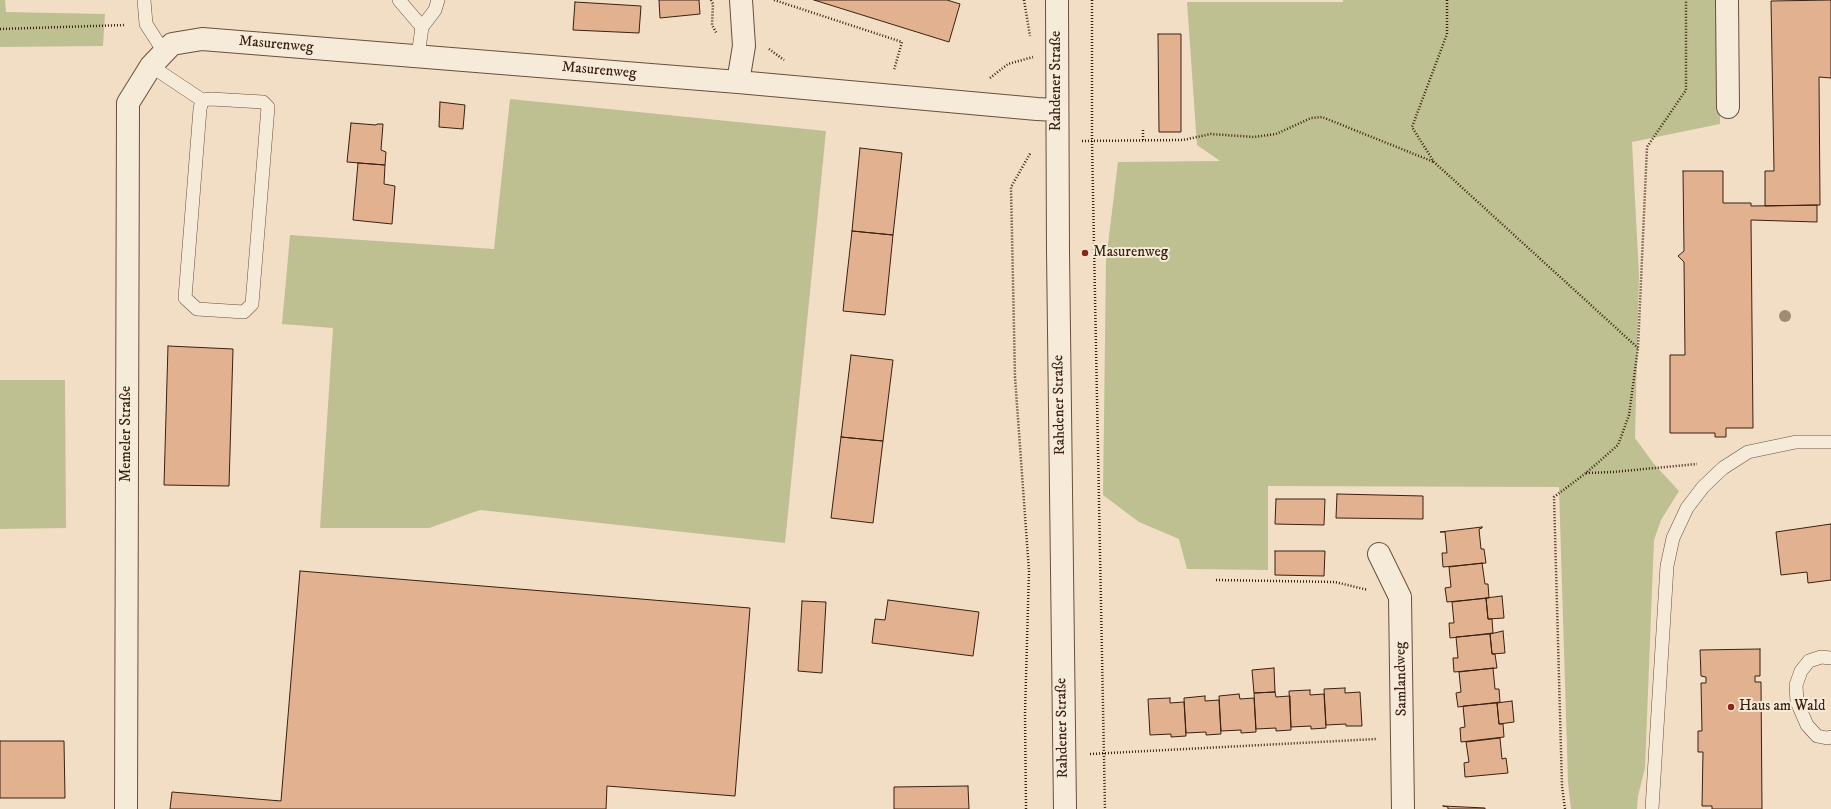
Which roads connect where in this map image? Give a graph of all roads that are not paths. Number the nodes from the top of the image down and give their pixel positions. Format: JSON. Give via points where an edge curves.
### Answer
{"nodes":[{"id":1,"x":144,"y":0,"type":"edge"},
{"id":2,"x":399,"y":0,"type":"edge"},
{"id":3,"x":438,"y":0,"type":"edge"},
{"id":4,"x":741,"y":0,"type":"edge"},
{"id":5,"x":1058,"y":0,"type":"edge"},
{"id":6,"x":1727,"y":0,"type":"edge"},
{"id":7,"x":422,"y":27,"type":"junction"},
{"id":8,"x":418,"y":56,"type":"junction"},
{"id":9,"x":157,"y":59,"type":"junction"},
{"id":10,"x":738,"y":82,"type":"junction"},
{"id":11,"x":202,"y":100,"type":"junction"},
{"id":12,"x":1728,"y":108,"type":"dead end"},
{"id":13,"x":1057,"y":110,"type":"junction"},
{"id":14,"x":1831,"y":442,"type":"edge"},
{"id":15,"x":1379,"y":554,"type":"dead end"},
{"id":16,"x":1831,"y":658,"type":"edge"},
{"id":17,"x":1831,"y":737,"type":"edge"},
{"id":18,"x":126,"y":809,"type":"edge"},
{"id":19,"x":1065,"y":809,"type":"edge"},
{"id":20,"x":1403,"y":809,"type":"edge"},
{"id":21,"x":1652,"y":809,"type":"edge"}],
"edges":[{"from":1,"to":9,"type":"lane","via":[[146,24]]},
{"from":2,"to":7,"type":"lane"},
{"from":3,"to":7,"type":"lane","via":[[435,10]]},
{"from":4,"to":10,"type":"street","via":[[744,46]]},
{"from":5,"to":13,"type":"street","name":"Rahdener Straße"},
{"from":6,"to":12,"type":"street"},
{"from":7,"to":8,"type":"lane"},
{"from":8,"to":9,"type":"street","name":"Masurenweg","via":[[202,39],[172,44]]},
{"from":8,"to":10,"type":"street","name":"Masurenweg"},
{"from":9,"to":11,"type":"lane"},
{"from":9,"to":18,"type":"street","name":"Memeler Straße","via":[[128,103]]},
{"from":10,"to":13,"type":"street","name":"Masurenweg"},
{"from":11,"to":11,"type":"lane","via":[[263,102],[268,107],[252,304],[244,312],[197,309],[185,298]]},
{"from":13,"to":19,"type":"street","name":"Rahdener Straße"},
{"from":14,"to":21,"type":"lane","via":[[1796,442],[1748,452],[1723,468],[1703,487],[1687,508],[1673,538],[1667,566]]},
{"from":15,"to":20,"type":"street","name":"Samlandweg","via":[[1400,597]]},
{"from":16,"to":17,"type":"lane","via":[[1809,661],[1801,671],[1796,685],[1797,702],[1807,725],[1817,736]]}]}
